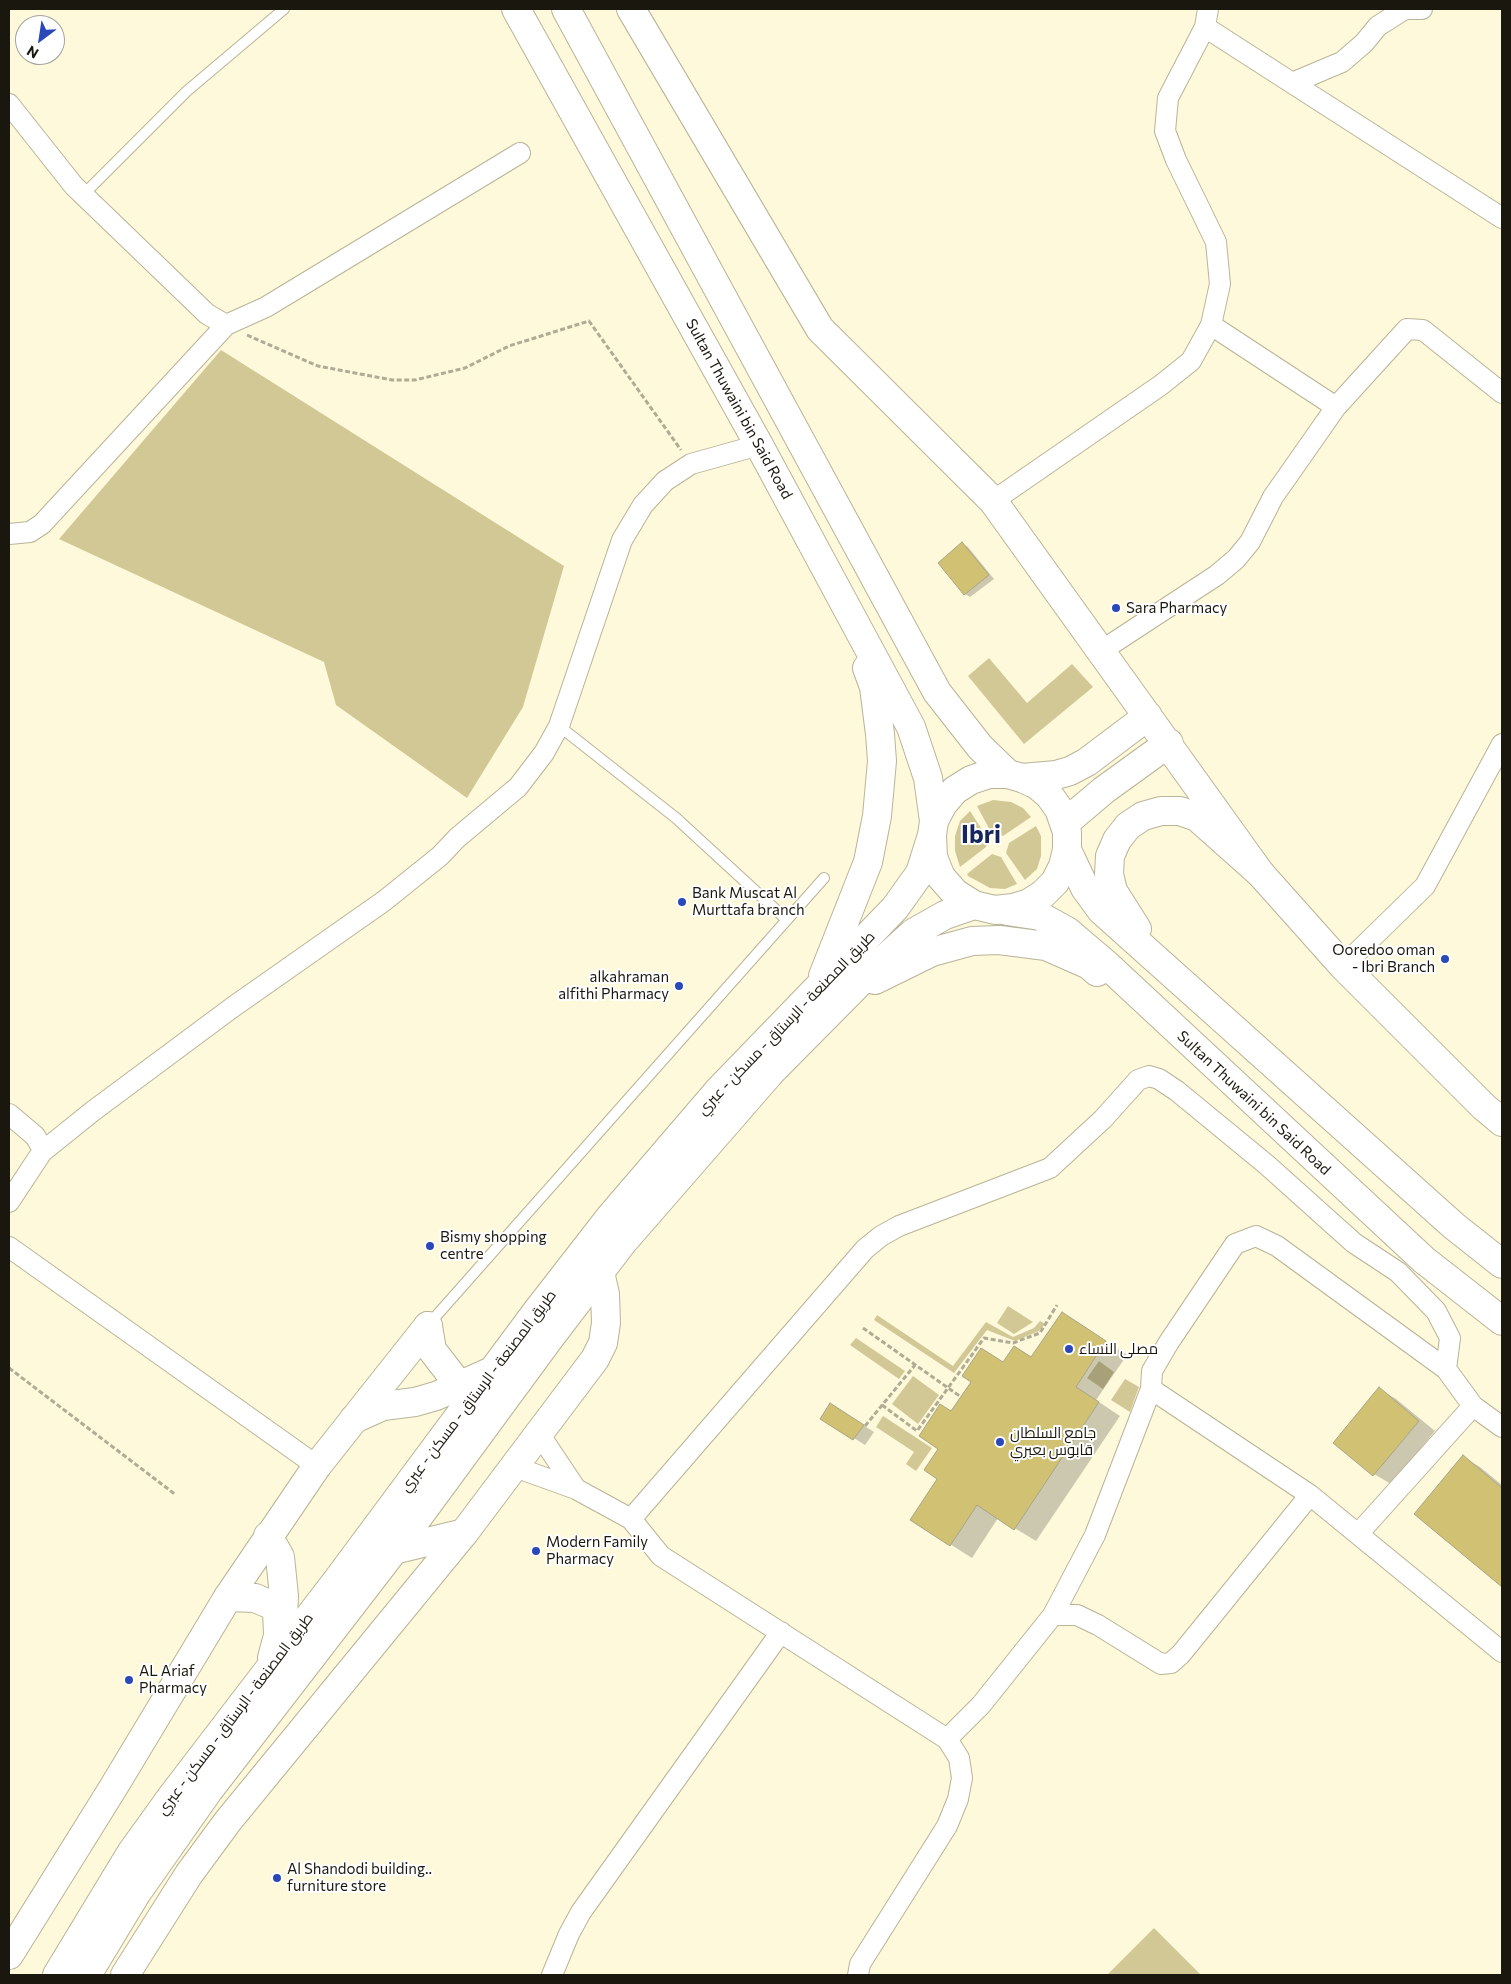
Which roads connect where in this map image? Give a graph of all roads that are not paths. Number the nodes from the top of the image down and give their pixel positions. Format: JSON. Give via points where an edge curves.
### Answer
{"nodes":[{"id":1,"x":284,"y":9,"type":"edge"},
{"id":2,"x":516,"y":9,"type":"edge"},
{"id":3,"x":566,"y":9,"type":"edge"},
{"id":4,"x":631,"y":9,"type":"edge"},
{"id":5,"x":1422,"y":9,"type":"edge"},
{"id":6,"x":1206,"y":18,"type":"edge"},
{"id":7,"x":1292,"y":83,"type":"junction"},
{"id":8,"x":9,"y":104,"type":"edge"},
{"id":9,"x":520,"y":153,"type":"dead end"},
{"id":10,"x":83,"y":195,"type":"junction"},
{"id":11,"x":1502,"y":218,"type":"edge"},
{"id":12,"x":1211,"y":325,"type":"junction"},
{"id":13,"x":226,"y":326,"type":"junction"},
{"id":14,"x":1502,"y":393,"type":"edge"},
{"id":15,"x":1336,"y":407,"type":"junction"},
{"id":16,"x":759,"y":444,"type":"junction"},
{"id":17,"x":993,"y":501,"type":"junction"},
{"id":18,"x":9,"y":534,"type":"edge"},
{"id":19,"x":836,"y":590,"type":"junction"},
{"id":20,"x":1101,"y":651,"type":"junction"},
{"id":21,"x":1148,"y":716,"type":"junction"},
{"id":22,"x":559,"y":726,"type":"junction"},
{"id":23,"x":1168,"y":743,"type":"junction"},
{"id":24,"x":1502,"y":744,"type":"edge"},
{"id":25,"x":1015,"y":776,"type":"junction"},
{"id":26,"x":1065,"y":823,"type":"junction"},
{"id":27,"x":933,"y":828,"type":"junction"},
{"id":28,"x":1067,"y":850,"type":"junction"},
{"id":29,"x":1260,"y":873,"type":"junction"},
{"id":30,"x":824,"y":878,"type":"dead end"},
{"id":31,"x":985,"y":907,"type":"junction"},
{"id":32,"x":787,"y":920,"type":"junction"},
{"id":33,"x":1160,"y":963,"type":"junction"},
{"id":34,"x":1343,"y":966,"type":"junction"},
{"id":35,"x":828,"y":996,"type":"junction"},
{"id":36,"x":1174,"y":1029,"type":"junction"},
{"id":37,"x":9,"y":1114,"type":"edge"},
{"id":38,"x":1502,"y":1122,"type":"edge"},
{"id":39,"x":42,"y":1152,"type":"junction"},
{"id":40,"x":9,"y":1202,"type":"edge"},
{"id":41,"x":9,"y":1247,"type":"edge"},
{"id":42,"x":1502,"y":1264,"type":"edge"},
{"id":43,"x":600,"y":1272,"type":"junction"},
{"id":44,"x":1502,"y":1322,"type":"edge"},
{"id":45,"x":428,"y":1326,"type":"junction"},
{"id":46,"x":1446,"y":1369,"type":"junction"},
{"id":47,"x":493,"y":1370,"type":"junction"},
{"id":48,"x":459,"y":1385,"type":"junction"},
{"id":49,"x":1151,"y":1389,"type":"junction"},
{"id":50,"x":1473,"y":1406,"type":"junction"},
{"id":51,"x":354,"y":1419,"type":"junction"},
{"id":52,"x":1502,"y":1427,"type":"edge"},
{"id":53,"x":540,"y":1435,"type":"junction"},
{"id":54,"x":318,"y":1466,"type":"junction"},
{"id":55,"x":515,"y":1467,"type":"junction"},
{"id":56,"x":576,"y":1489,"type":"junction"},
{"id":57,"x":1310,"y":1495,"type":"junction"},
{"id":58,"x":631,"y":1518,"type":"junction"},
{"id":59,"x":464,"y":1533,"type":"junction"},
{"id":60,"x":1358,"y":1534,"type":"junction"},
{"id":61,"x":268,"y":1536,"type":"junction"},
{"id":62,"x":394,"y":1550,"type":"junction"},
{"id":63,"x":228,"y":1597,"type":"junction"},
{"id":64,"x":1053,"y":1615,"type":"junction"},
{"id":65,"x":278,"y":1632,"type":"junction"},
{"id":66,"x":781,"y":1632,"type":"junction"},
{"id":67,"x":1502,"y":1652,"type":"edge"},
{"id":68,"x":270,"y":1669,"type":"junction"},
{"id":69,"x":947,"y":1740,"type":"junction"},
{"id":70,"x":9,"y":1955,"type":"edge"},
{"id":71,"x":57,"y":1975,"type":"edge"},
{"id":72,"x":87,"y":1975,"type":"edge"},
{"id":73,"x":124,"y":1975,"type":"edge"},
{"id":74,"x":552,"y":1975,"type":"edge"},
{"id":75,"x":858,"y":1975,"type":"edge"}],
"edges":[{"from":1,"to":10,"type":"lane","via":[[187,91]]},
{"from":2,"to":16,"type":"main road","name":"Sultan Thuwaini bin Said Road"},
{"from":3,"to":25,"type":"main road","via":[[937,692],[980,747]]},
{"from":4,"to":17,"type":"main road","via":[[820,329]]},
{"from":5,"to":7,"type":"street","via":[[1405,9],[1378,26],[1342,62]]},
{"from":6,"to":7,"type":"street"},
{"from":6,"to":12,"type":"street","via":[[1168,98],[1165,131],[1216,242],[1220,284]]},
{"from":7,"to":11,"type":"street"},
{"from":8,"to":10,"type":"street"},
{"from":9,"to":13,"type":"street","via":[[266,307]]},
{"from":10,"to":13,"type":"street","via":[[207,314]]},
{"from":12,"to":15,"type":"street"},
{"from":12,"to":17,"type":"street","via":[[1192,361]]},
{"from":13,"to":18,"type":"street","via":[[42,524],[30,532]]},
{"from":14,"to":15,"type":"street","via":[[1423,330],[1407,329]]},
{"from":15,"to":20,"type":"street","via":[[1273,497],[1250,542],[1236,559]]},
{"from":16,"to":19,"type":"main road","name":"Sultan Thuwaini bin Said Road"},
{"from":16,"to":22,"type":"street","via":[[691,464],[665,481],[633,519],[622,540]]},
{"from":17,"to":20,"type":"main road"},
{"from":19,"to":27,"type":"main road","name":"Sultan Thuwaini bin Said Road","via":[[911,727],[928,778]]},
{"from":19,"to":35,"type":"main road","via":[[874,687],[882,761],[877,816],[868,862]]},
{"from":20,"to":21,"type":"main road"},
{"from":21,"to":23,"type":"main road"},
{"from":21,"to":25,"type":"main road","via":[[1070,771],[1056,775]]},
{"from":22,"to":32,"type":"lane","via":[[676,818]]},
{"from":22,"to":39,"type":"street","via":[[544,753],[518,787],[424,869],[93,1111]]},
{"from":23,"to":26,"type":"main road","via":[[1098,794]]},
{"from":23,"to":29,"type":"main road"},
{"from":24,"to":34,"type":"street","via":[[1425,886]]},
{"from":25,"to":26,"type":"main road","via":[[1037,785],[1049,796]]},
{"from":25,"to":27,"type":"main road","via":[[989,774],[963,785],[943,804]]},
{"from":26,"to":28,"type":"main road"},
{"from":27,"to":31,"type":"main road","via":[[933,857],[941,877],[955,893]]},
{"from":27,"to":35,"type":"main road","name":"طريق المصنعة - الرستاق - مسكن - عبري","via":[[920,873]]},
{"from":28,"to":31,"type":"main road","via":[[1055,882],[1043,894],[1013,908]]},
{"from":28,"to":33,"type":"main road","via":[[1085,888],[1101,910]]},
{"from":29,"to":33,"type":"main road","via":[[1197,817],[1180,811],[1161,811],[1143,816],[1128,826],[1110,856],[1109,874],[1121,906]]},
{"from":29,"to":34,"type":"main road"},
{"from":30,"to":32,"type":"lane"},
{"from":31,"to":35,"type":"main road","name":"طريق المصنعة - الرستاق - مسكن - عبري","via":[[945,915],[913,933]]},
{"from":31,"to":36,"type":"main road","name":"Sultan Thuwaini bin Said Road","via":[[1040,916],[1067,931]]},
{"from":32,"to":45,"type":"lane"},
{"from":33,"to":42,"type":"main road","via":[[1454,1226]]},
{"from":34,"to":38,"type":"main road"},
{"from":35,"to":36,"type":"main road","via":[[932,952],[972,941],[999,940],[1046,946],[1088,966]]},
{"from":35,"to":43,"type":"main road","name":"طريق المصنعة - الرستاق - مسكن - عبري","via":[[783,1060],[708,1143]]},
{"from":35,"to":47,"type":"main road","name":"طريق المصنعة - الرستاق - مسكن - عبري","via":[[749,1056],[610,1217]]},
{"from":36,"to":44,"type":"main road","name":"Sultan Thuwaini bin Said Road","via":[[1424,1260]]},
{"from":37,"to":39,"type":"street","via":[[35,1136]]},
{"from":39,"to":40,"type":"street"},
{"from":41,"to":54,"type":"street"},
{"from":43,"to":53,"type":"main road","via":[[606,1311],[603,1343]]},
{"from":43,"to":62,"type":"main road","name":"طريق المصنعة - الرستاق - مسكن - عبري"},
{"from":45,"to":48,"type":"main road","via":[[432,1350]]},
{"from":45,"to":51,"type":"main road"},
{"from":46,"to":49,"type":"street","via":[[1281,1249],[1256,1236],[1235,1244],[1215,1273],[1152,1370]]},
{"from":46,"to":50,"type":"street"},
{"from":46,"to":58,"type":"street","via":[[1450,1338],[1436,1311],[1398,1272],[1354,1243],[1177,1091],[1149,1076],[1138,1080],[1103,1119],[1050,1168],[899,1226],[865,1249]]},
{"from":47,"to":48,"type":"main road"},
{"from":47,"to":68,"type":"main road","name":"طريق المصنعة - الرستاق - مسكن - عبري"},
{"from":48,"to":51,"type":"main road","via":[[427,1398],[383,1406]]},
{"from":49,"to":57,"type":"street"},
{"from":49,"to":64,"type":"street","via":[[1095,1535]]},
{"from":50,"to":52,"type":"street"},
{"from":50,"to":60,"type":"street"},
{"from":51,"to":54,"type":"main road"},
{"from":53,"to":55,"type":"main road"},
{"from":53,"to":56,"type":"street"},
{"from":54,"to":61,"type":"main road"},
{"from":55,"to":56,"type":"street"},
{"from":55,"to":59,"type":"main road"},
{"from":56,"to":58,"type":"street"},
{"from":57,"to":60,"type":"street"},
{"from":57,"to":64,"type":"street","via":[[1171,1663],[1161,1664],[1077,1615]]},
{"from":58,"to":66,"type":"street","via":[[661,1556]]},
{"from":59,"to":62,"type":"main road"},
{"from":59,"to":73,"type":"main road","via":[[228,1821],[189,1874]]},
{"from":60,"to":67,"type":"street"},
{"from":61,"to":63,"type":"main road"},
{"from":61,"to":65,"type":"main road","via":[[280,1557],[284,1608]]},
{"from":62,"to":72,"type":"main road","name":"طريق المصنعة - الرستاق - مسكن - عبري","via":[[208,1790],[136,1894]]},
{"from":63,"to":65,"type":"main road","via":[[255,1598],[274,1606]]},
{"from":63,"to":70,"type":"main road"},
{"from":64,"to":69,"type":"street","via":[[981,1704]]},
{"from":65,"to":68,"type":"main road"},
{"from":66,"to":69,"type":"street"},
{"from":66,"to":74,"type":"street","via":[[597,1887],[568,1934]]},
{"from":68,"to":71,"type":"main road","name":"طريق المصنعة - الرستاق - مسكن - عبري","via":[[131,1853]]},
{"from":69,"to":75,"type":"street","via":[[959,1758],[962,1778],[958,1799],[947,1826],[860,1964]]}]}
